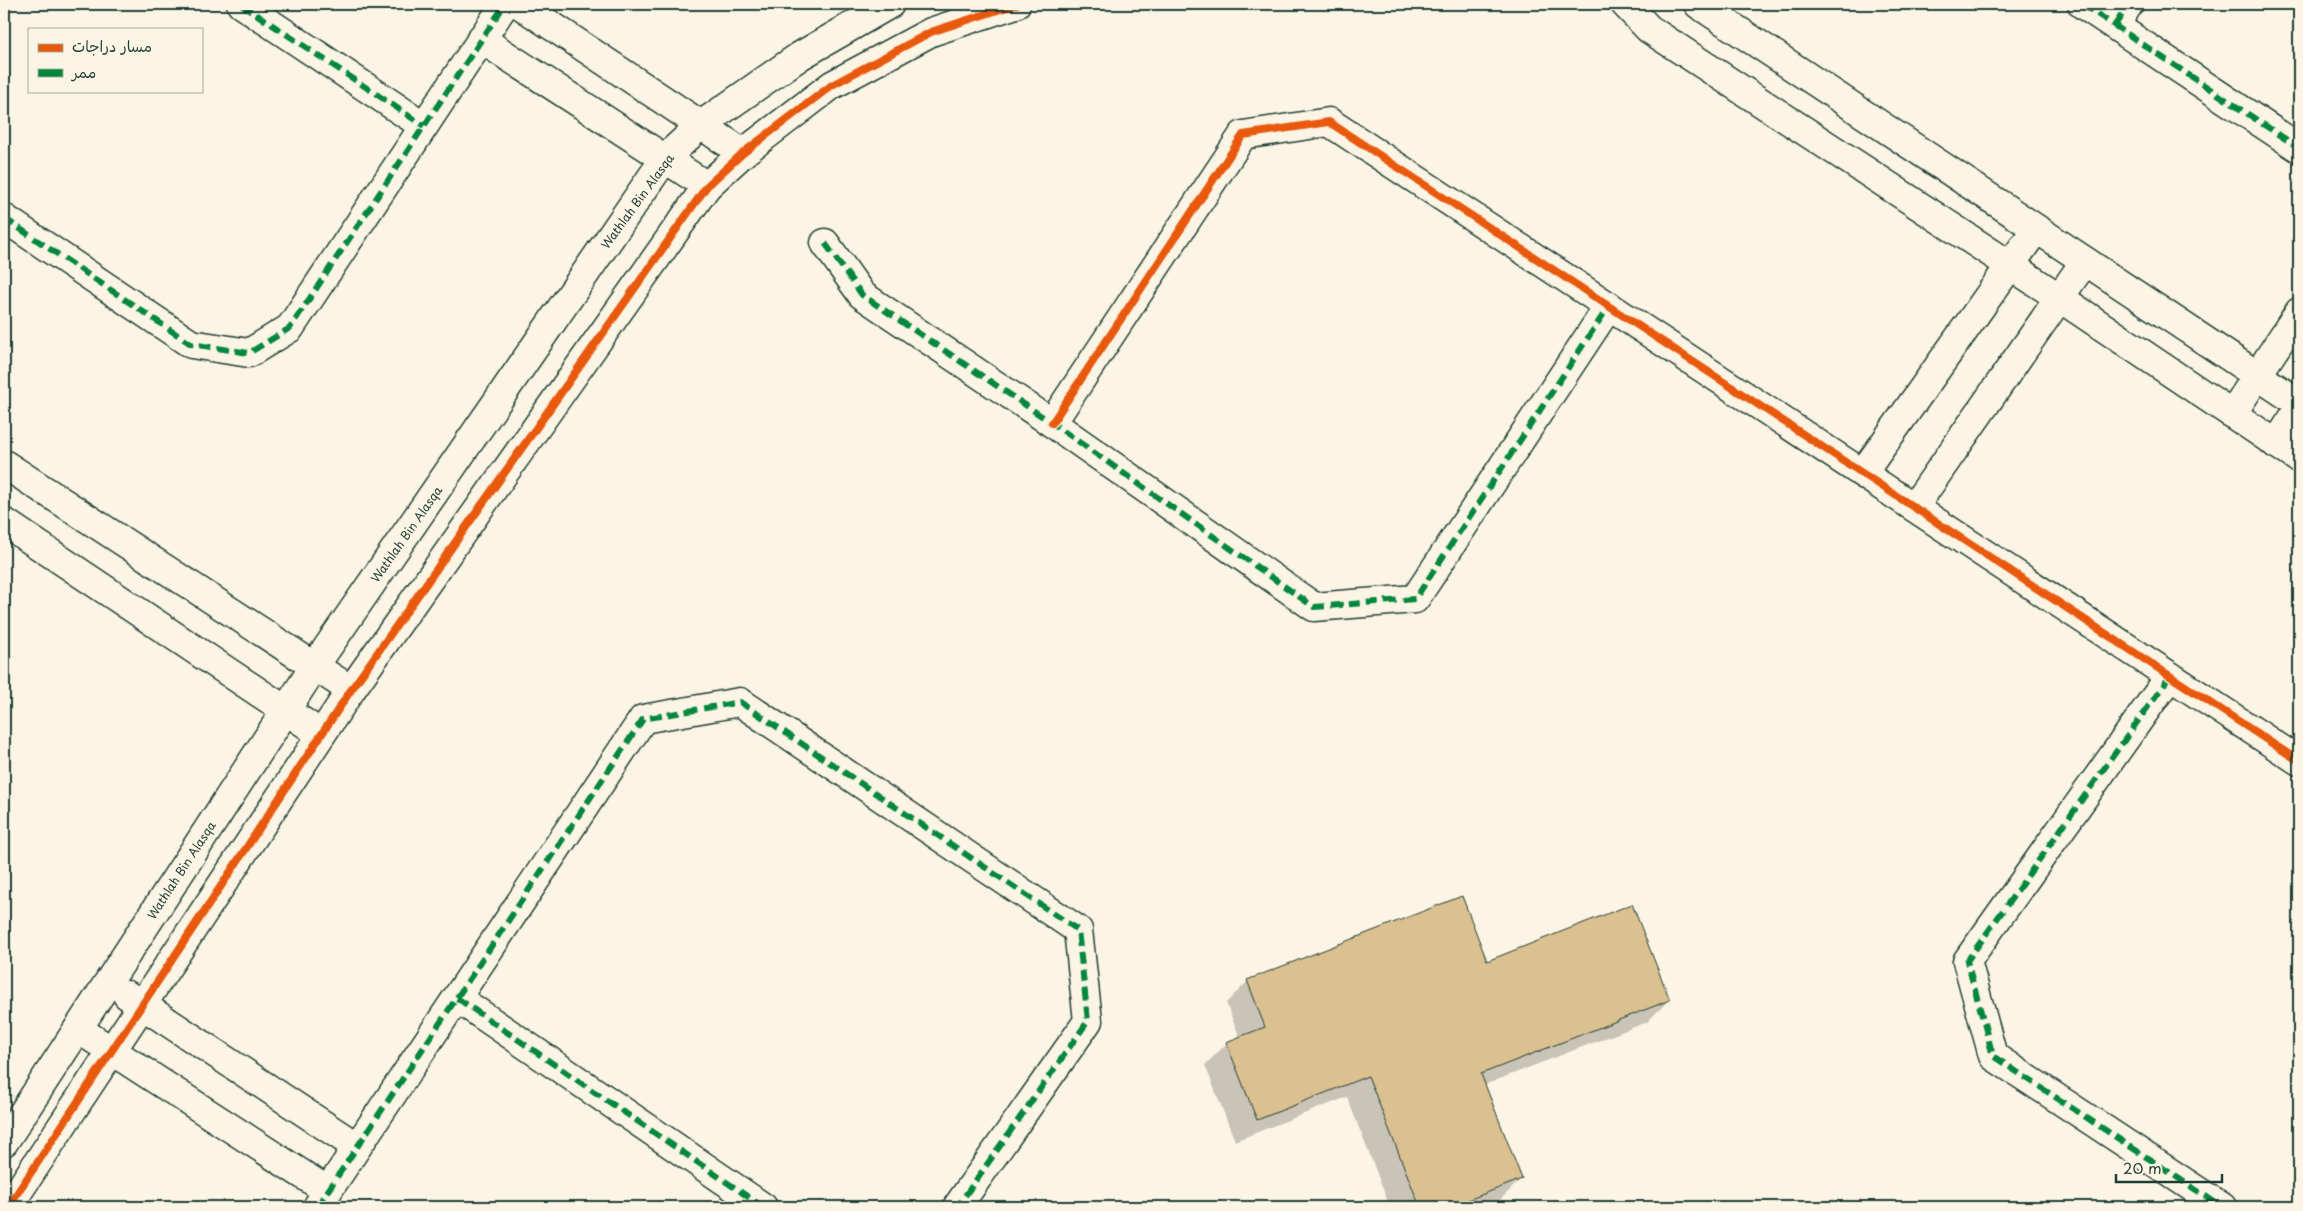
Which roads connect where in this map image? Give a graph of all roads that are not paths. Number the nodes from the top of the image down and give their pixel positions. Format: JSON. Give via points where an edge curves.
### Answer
{"nodes":[{"id":1,"x":241,"y":4,"type":"edge"},
{"id":2,"x":505,"y":4,"type":"edge"},
{"id":3,"x":519,"y":4,"type":"edge"},
{"id":4,"x":890,"y":4,"type":"edge"},
{"id":5,"x":1016,"y":4,"type":"edge"},
{"id":6,"x":1625,"y":4,"type":"edge"},
{"id":7,"x":1698,"y":4,"type":"edge"},
{"id":8,"x":2082,"y":4,"type":"edge"},
{"id":9,"x":2122,"y":15,"type":"edge"},
{"id":10,"x":481,"y":39,"type":"junction"},
{"id":11,"x":701,"y":125,"type":"junction"},
{"id":12,"x":424,"y":126,"type":"junction"},
{"id":13,"x":2299,"y":148,"type":"edge"},
{"id":14,"x":742,"y":152,"type":"junction"},
{"id":15,"x":665,"y":158,"type":"junction"},
{"id":16,"x":707,"y":186,"type":"junction"},
{"id":17,"x":4,"y":218,"type":"edge"},
{"id":18,"x":2036,"y":228,"type":"junction"},
{"id":19,"x":825,"y":243,"type":"dead end"},
{"id":20,"x":2085,"y":261,"type":"junction"},
{"id":21,"x":2009,"y":266,"type":"junction"},
{"id":22,"x":2060,"y":298,"type":"junction"},
{"id":23,"x":1609,"y":306,"type":"junction"},
{"id":24,"x":2299,"y":312,"type":"edge"},
{"id":25,"x":2257,"y":376,"type":"junction"},
{"id":26,"x":2299,"y":403,"type":"edge"},
{"id":27,"x":2299,"y":409,"type":"edge"},
{"id":28,"x":2232,"y":414,"type":"junction"},
{"id":29,"x":1052,"y":423,"type":"junction"},
{"id":30,"x":2276,"y":444,"type":"junction"},
{"id":31,"x":2299,"y":459,"type":"edge"},
{"id":32,"x":4,"y":464,"type":"edge"},
{"id":33,"x":1862,"y":473,"type":"junction"},
{"id":34,"x":1914,"y":507,"type":"junction"},
{"id":35,"x":4,"y":522,"type":"edge"},
{"id":36,"x":314,"y":667,"type":"junction"},
{"id":37,"x":2170,"y":676,"type":"junction"},
{"id":38,"x":350,"y":690,"type":"junction"},
{"id":39,"x":286,"y":710,"type":"junction"},
{"id":40,"x":321,"y":734,"type":"junction"},
{"id":41,"x":2299,"y":761,"type":"edge"},
{"id":42,"x":108,"y":982,"type":"junction"},
{"id":43,"x":457,"y":998,"type":"junction"},
{"id":44,"x":142,"y":1004,"type":"junction"},
{"id":45,"x":78,"y":1029,"type":"junction"},
{"id":46,"x":112,"y":1051,"type":"junction"},
{"id":47,"x":4,"y":1142,"type":"edge"},
{"id":48,"x":357,"y":1147,"type":"junction"},
{"id":49,"x":323,"y":1199,"type":"edge"},
{"id":50,"x":8,"y":1207,"type":"edge"},
{"id":51,"x":763,"y":1207,"type":"edge"},
{"id":52,"x":957,"y":1207,"type":"edge"},
{"id":53,"x":2222,"y":1207,"type":"edge"}],
"edges":[{"from":1,"to":12,"type":"street"},
{"from":2,"to":10,"type":"street"},
{"from":3,"to":11,"type":"street"},
{"from":4,"to":11,"type":"street","name":"Wathlah Bin Alasqa","via":[[800,56]]},
{"from":5,"to":14,"type":"street","via":[[931,32],[832,85]]},
{"from":6,"to":21,"type":"street","via":[[1649,29]]},
{"from":7,"to":18,"type":"street"},
{"from":8,"to":9,"type":"street"},
{"from":9,"to":13,"type":"street"},
{"from":10,"to":12,"type":"street"},
{"from":10,"to":15,"type":"street"},
{"from":11,"to":14,"type":"street"},
{"from":11,"to":15,"type":"street","name":"Wathlah Bin Alasqa"},
{"from":12,"to":17,"type":"street","via":[[290,328],[249,353],[191,344]]},
{"from":14,"to":16,"type":"street"},
{"from":15,"to":16,"type":"street"},
{"from":15,"to":36,"type":"street","name":"Wathlah Bin Alasqa"},
{"from":16,"to":38,"type":"street"},
{"from":18,"to":20,"type":"street"},
{"from":18,"to":21,"type":"street"},
{"from":19,"to":29,"type":"street","via":[[862,295]]},
{"from":20,"to":22,"type":"street"},
{"from":20,"to":25,"type":"street"},
{"from":21,"to":22,"type":"street"},
{"from":21,"to":33,"type":"street"},
{"from":22,"to":28,"type":"street"},
{"from":22,"to":34,"type":"street"},
{"from":23,"to":29,"type":"street","via":[[1329,122],[1243,135]]},
{"from":23,"to":29,"type":"street","via":[[1415,600],[1314,606]]},
{"from":23,"to":33,"type":"street"},
{"from":24,"to":25,"type":"street"},
{"from":25,"to":26,"type":"street"},
{"from":25,"to":28,"type":"street"},
{"from":27,"to":30,"type":"street"},
{"from":28,"to":30,"type":"street"},
{"from":30,"to":31,"type":"street"},
{"from":32,"to":36,"type":"street"},
{"from":33,"to":34,"type":"street"},
{"from":34,"to":37,"type":"street"},
{"from":35,"to":39,"type":"street"},
{"from":36,"to":38,"type":"street"},
{"from":36,"to":39,"type":"street","name":"Wathlah Bin Alasqa"},
{"from":37,"to":41,"type":"street"},
{"from":37,"to":53,"type":"street","via":[[1967,961],[1993,1056]]},
{"from":38,"to":40,"type":"street"},
{"from":39,"to":40,"type":"street"},
{"from":39,"to":42,"type":"street","name":"Wathlah Bin Alasqa"},
{"from":40,"to":44,"type":"street"},
{"from":42,"to":44,"type":"street"},
{"from":42,"to":45,"type":"street","name":"Wathlah Bin Alasqa"},
{"from":43,"to":48,"type":"street"},
{"from":43,"to":51,"type":"street"},
{"from":43,"to":52,"type":"street","via":[[643,719],[740,702],[1078,930],[1088,1020]]},
{"from":44,"to":46,"type":"street"},
{"from":44,"to":48,"type":"street"},
{"from":45,"to":46,"type":"street"},
{"from":45,"to":47,"type":"street","name":"Wathlah Bin Alasqa"},
{"from":46,"to":49,"type":"street"},
{"from":46,"to":50,"type":"street"},
{"from":48,"to":49,"type":"street"}]}
